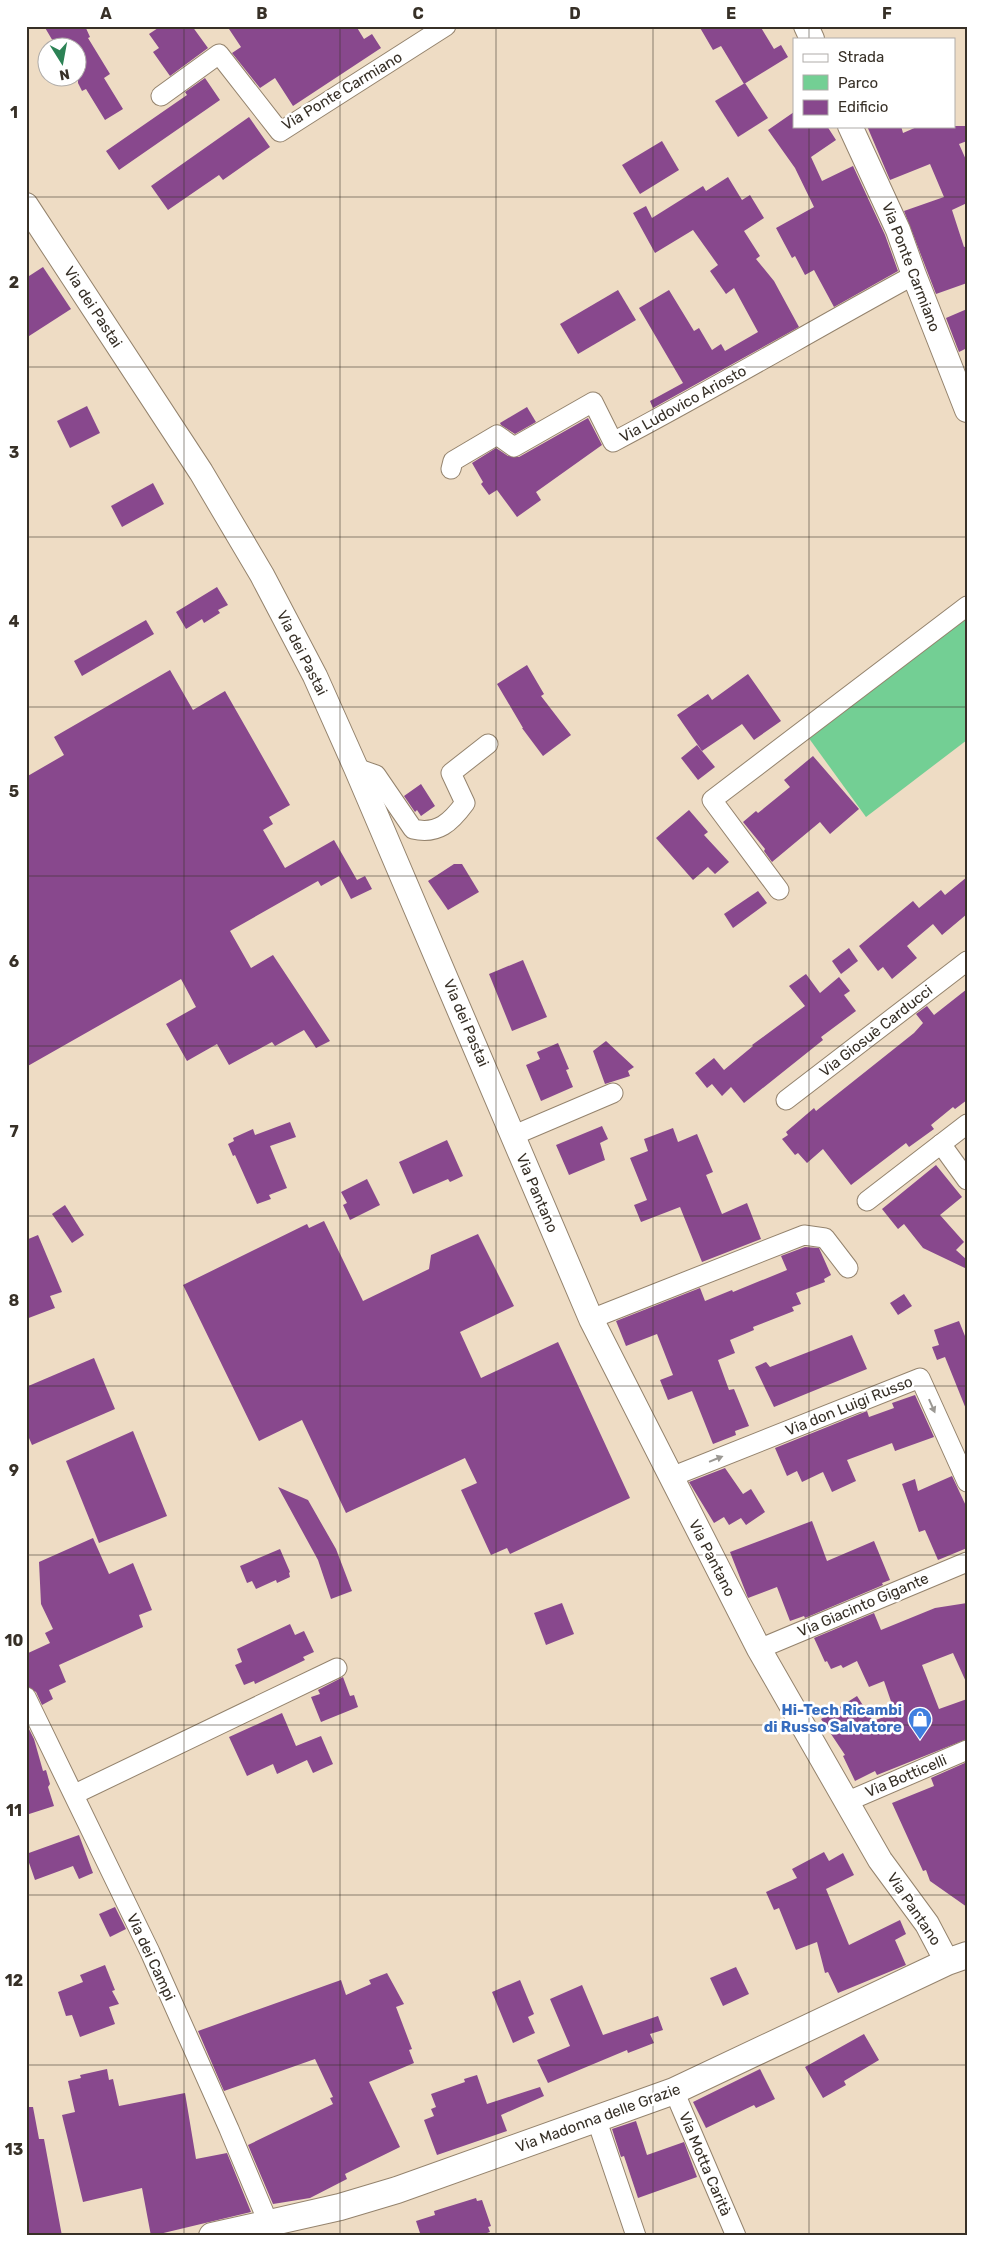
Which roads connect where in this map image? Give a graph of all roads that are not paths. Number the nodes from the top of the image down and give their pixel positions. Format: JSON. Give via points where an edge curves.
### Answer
{"nodes":[{"id":1,"x":446,"y":26,"type":"edge"},
{"id":2,"x":806,"y":26,"type":"edge"},
{"id":3,"x":812,"y":38,"type":"edge"},
{"id":4,"x":161,"y":96,"type":"dead end"},
{"id":5,"x":851,"y":128,"type":"edge"},
{"id":6,"x":26,"y":205,"type":"edge"},
{"id":7,"x":914,"y":275,"type":"junction"},
{"id":8,"x":967,"y":410,"type":"edge"},
{"id":9,"x":451,"y":469,"type":"dead end"},
{"id":10,"x":967,"y":606,"type":"edge"},
{"id":11,"x":488,"y":744,"type":"dead end"},
{"id":12,"x":356,"y":768,"type":"junction"},
{"id":13,"x":778,"y":890,"type":"dead end"},
{"id":14,"x":967,"y":961,"type":"edge"},
{"id":15,"x":614,"y":1093,"type":"dead end"},
{"id":16,"x":786,"y":1100,"type":"dead end"},
{"id":17,"x":967,"y":1124,"type":"edge"},
{"id":18,"x":512,"y":1136,"type":"junction"},
{"id":19,"x":941,"y":1144,"type":"junction"},
{"id":20,"x":967,"y":1180,"type":"edge"},
{"id":21,"x":867,"y":1201,"type":"dead end"},
{"id":22,"x":848,"y":1268,"type":"dead end"},
{"id":23,"x":591,"y":1319,"type":"junction"},
{"id":24,"x":671,"y":1478,"type":"junction"},
{"id":25,"x":967,"y":1482,"type":"edge"},
{"id":26,"x":967,"y":1562,"type":"edge"},
{"id":27,"x":759,"y":1649,"type":"junction"},
{"id":28,"x":337,"y":1668,"type":"dead end"},
{"id":29,"x":26,"y":1697,"type":"edge"},
{"id":30,"x":967,"y":1750,"type":"edge"},
{"id":31,"x":74,"y":1794,"type":"junction"},
{"id":32,"x":846,"y":1802,"type":"junction"},
{"id":33,"x":957,"y":1959,"type":"edge"},
{"id":34,"x":674,"y":2091,"type":"junction"},
{"id":35,"x":596,"y":2118,"type":"junction"},
{"id":36,"x":275,"y":2226,"type":"edge"},
{"id":37,"x":212,"y":2236,"type":"edge"},
{"id":38,"x":636,"y":2236,"type":"edge"},
{"id":39,"x":736,"y":2236,"type":"edge"}],
"edges":[{"from":1,"to":4,"type":"street","name":"Via Ponte Carmiano","via":[[280,132],[220,54]]},
{"from":2,"to":3,"type":"street"},
{"from":5,"to":7,"type":"street","name":"Via Ponte Carmiano","via":[[898,230]]},
{"from":6,"to":12,"type":"street","name":"Via dei Pastai","via":[[201,472],[262,575],[316,676]]},
{"from":7,"to":8,"type":"street","name":"Via Ponte Carmiano"},
{"from":7,"to":9,"type":"street","name":"Via Ludovico Ariosto","via":[[613,442],[593,402],[514,447],[498,436],[453,461]]},
{"from":10,"to":13,"type":"street","via":[[712,800]]},
{"from":11,"to":12,"type":"street","via":[[450,773],[464,803],[451,822],[427,832],[413,829],[376,775]]},
{"from":12,"to":18,"type":"street","name":"Via dei Pastai","via":[[461,1009]]},
{"from":14,"to":16,"type":"street","name":"Via Giosuè Carducci"},
{"from":15,"to":18,"type":"street"},
{"from":17,"to":19,"type":"street"},
{"from":18,"to":23,"type":"street","name":"Via Pantano"},
{"from":19,"to":20,"type":"street"},
{"from":19,"to":21,"type":"street"},
{"from":22,"to":23,"type":"street","via":[[826,1238],[804,1235]]},
{"from":23,"to":24,"type":"street","name":"Via Pantano"},
{"from":24,"to":25,"type":"street","name":"Via don Luigi Russo","one_way":true,"via":[[920,1378]]},
{"from":24,"to":27,"type":"street","name":"Via Pantano"},
{"from":26,"to":27,"type":"street","name":"Via Giacinto Gigante"},
{"from":27,"to":32,"type":"street","name":"Via Pantano"},
{"from":28,"to":31,"type":"street"},
{"from":29,"to":31,"type":"street","name":"Via dei Campi"},
{"from":30,"to":32,"type":"street","name":"Via Botticelli"},
{"from":31,"to":36,"type":"street","name":"Via dei Campi"},
{"from":32,"to":33,"type":"street","name":"Via Pantano","via":[[880,1860]]},
{"from":33,"to":34,"type":"main road","name":"Via Madonna delle Grazie"},
{"from":34,"to":35,"type":"main road","name":"Via Madonna delle Grazie"},
{"from":34,"to":39,"type":"street","name":"Via Motta Carità"},
{"from":35,"to":36,"type":"main road","name":"Via Madonna delle Grazie","via":[[397,2190]]},
{"from":35,"to":38,"type":"street"},
{"from":36,"to":37,"type":"main road","name":"Via Madonna delle Grazie"}]}
